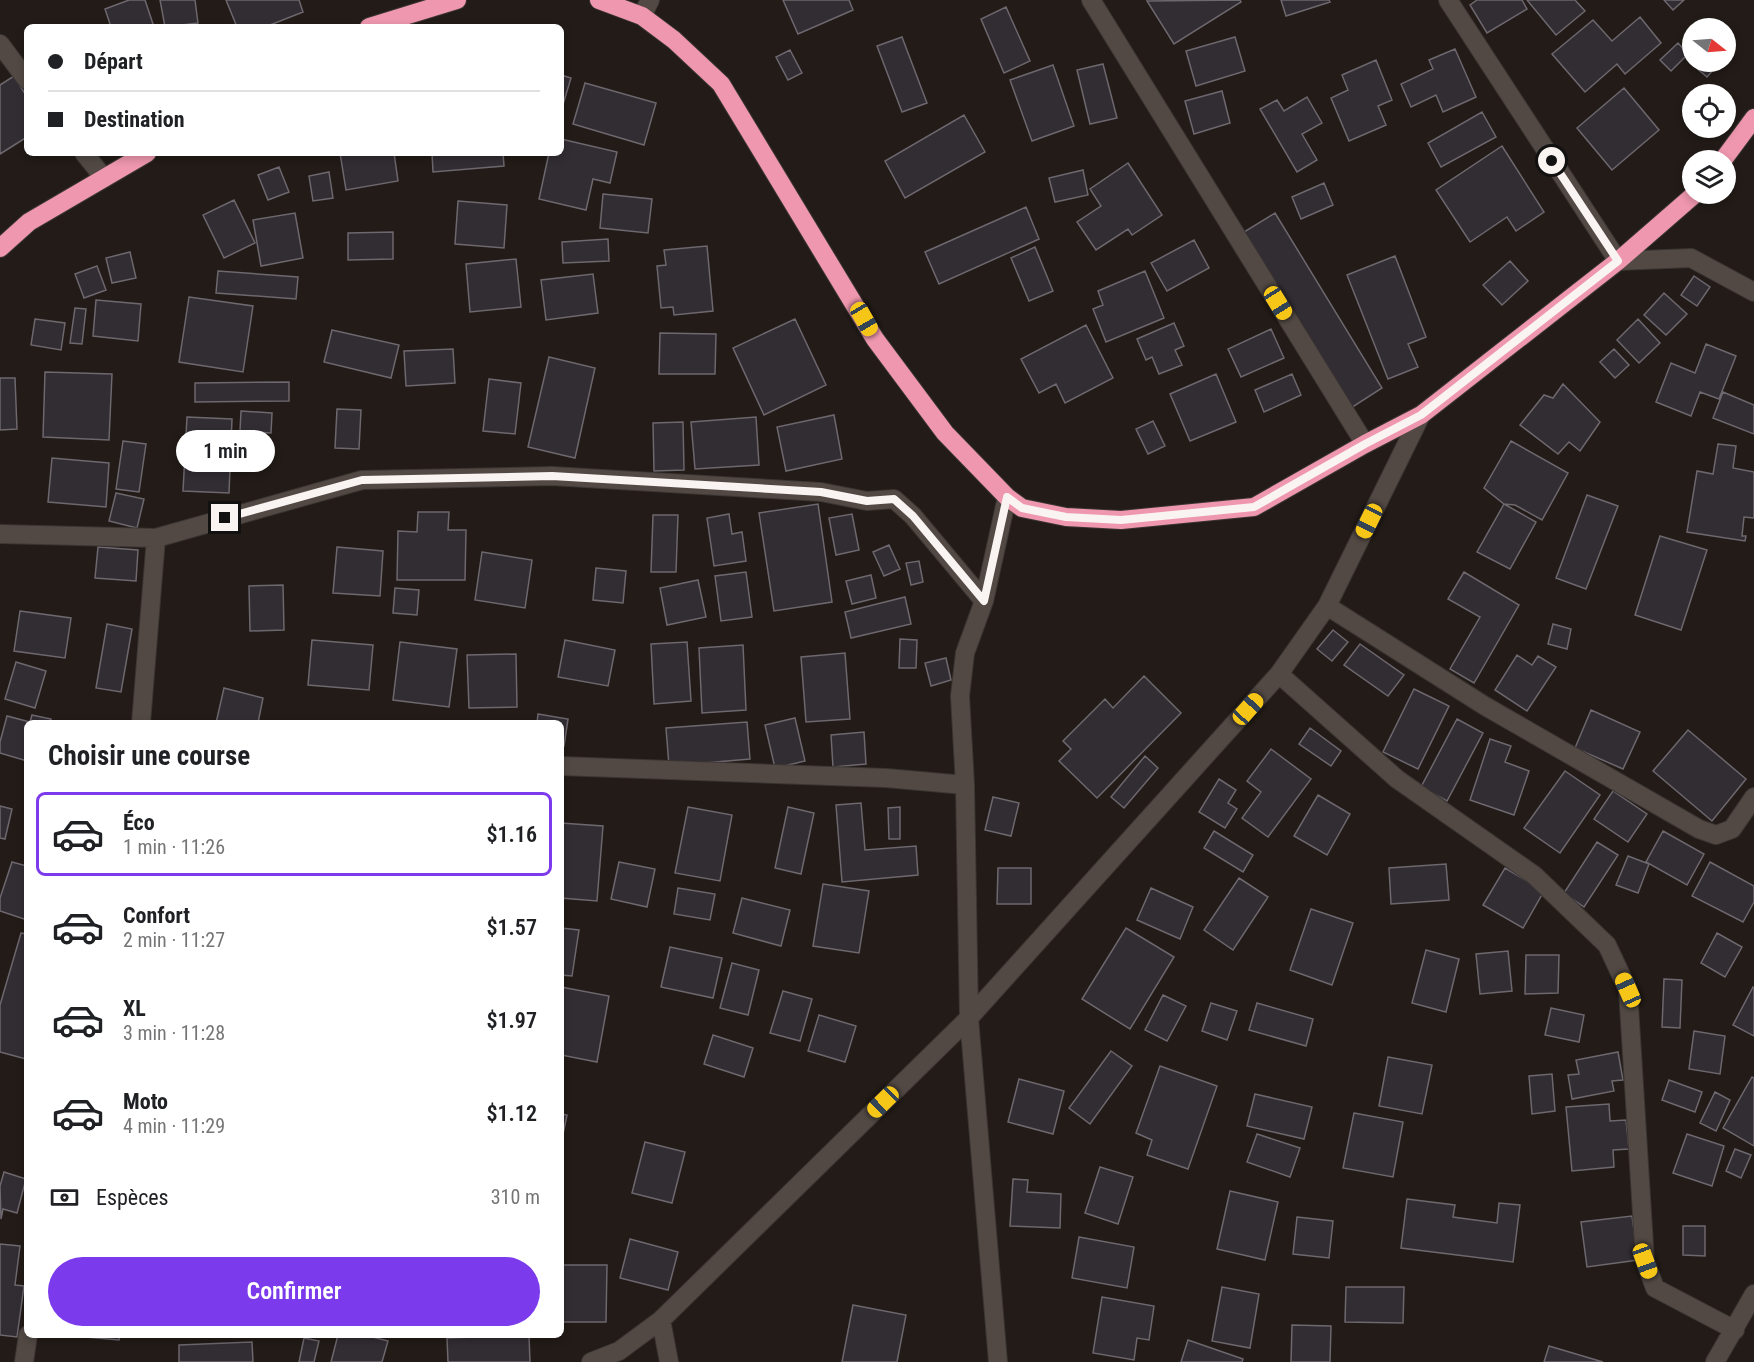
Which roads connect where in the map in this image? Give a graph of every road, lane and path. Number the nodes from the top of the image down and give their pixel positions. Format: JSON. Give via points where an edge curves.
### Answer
{"nodes":[{"id":1,"x":452,"y":0,"type":"edge"},
{"id":2,"x":457,"y":0,"type":"edge"},
{"id":3,"x":599,"y":0,"type":"edge"},
{"id":4,"x":1091,"y":0,"type":"edge"},
{"id":5,"x":1448,"y":0,"type":"edge"},
{"id":6,"x":646,"y":8,"type":"edge"},
{"id":7,"x":378,"y":24,"type":"edge"},
{"id":8,"x":0,"y":44,"type":"edge"},
{"id":9,"x":24,"y":76,"type":"edge"},
{"id":10,"x":1754,"y":117,"type":"edge"},
{"id":11,"x":1730,"y":150,"type":"edge"},
{"id":12,"x":86,"y":156,"type":"edge"},
{"id":13,"x":142,"y":156,"type":"edge"},
{"id":14,"x":104,"y":178,"type":"junction"},
{"id":15,"x":1684,"y":204,"type":"edge"},
{"id":16,"x":0,"y":248,"type":"edge"},
{"id":17,"x":1618,"y":261,"type":"junction"},
{"id":18,"x":1754,"y":292,"type":"edge"},
{"id":19,"x":1421,"y":415,"type":"junction"},
{"id":20,"x":1365,"y":444,"type":"junction"},
{"id":21,"x":1007,"y":497,"type":"junction"},
{"id":22,"x":0,"y":534,"type":"edge"},
{"id":23,"x":156,"y":538,"type":"junction"},
{"id":24,"x":984,"y":601,"type":"junction"},
{"id":25,"x":1327,"y":606,"type":"junction"},
{"id":26,"x":1279,"y":674,"type":"junction"},
{"id":27,"x":141,"y":720,"type":"edge"},
{"id":28,"x":564,"y":766,"type":"edge"},
{"id":29,"x":965,"y":785,"type":"junction"},
{"id":30,"x":1754,"y":797,"type":"edge"},
{"id":31,"x":969,"y":1018,"type":"junction"},
{"id":32,"x":1754,"y":1294,"type":"edge"},
{"id":33,"x":661,"y":1320,"type":"junction"},
{"id":34,"x":1735,"y":1330,"type":"junction"},
{"id":35,"x":28,"y":1338,"type":"edge"},
{"id":36,"x":24,"y":1362,"type":"edge"},
{"id":37,"x":591,"y":1362,"type":"edge"},
{"id":38,"x":669,"y":1362,"type":"edge"},
{"id":39,"x":998,"y":1362,"type":"edge"},
{"id":40,"x":1715,"y":1362,"type":"edge"}],
"edges":[{"from":1,"to":2,"type":"highway"},
{"from":1,"to":7,"type":"highway"},
{"from":3,"to":6,"type":"highway"},
{"from":4,"to":20,"type":"street"},
{"from":5,"to":17,"type":"street"},
{"from":6,"to":21,"type":"highway","via":[[722,84],[875,339],[945,433]]},
{"from":8,"to":9,"type":"street"},
{"from":10,"to":11,"type":"highway"},
{"from":12,"to":14,"type":"street"},
{"from":13,"to":14,"type":"highway"},
{"from":14,"to":16,"type":"highway","via":[[29,222]]},
{"from":15,"to":17,"type":"highway"},
{"from":17,"to":18,"type":"street","via":[[1691,258]]},
{"from":17,"to":19,"type":"highway"},
{"from":19,"to":20,"type":"highway"},
{"from":19,"to":25,"type":"street"},
{"from":20,"to":21,"type":"highway","via":[[1254,507],[1121,520],[1066,517],[1022,508]]},
{"from":21,"to":24,"type":"street"},
{"from":22,"to":23,"type":"street"},
{"from":23,"to":24,"type":"street","via":[[362,480],[552,476],[821,492],[867,501],[894,499]]},
{"from":23,"to":27,"type":"street"},
{"from":24,"to":29,"type":"street","via":[[962,665]]},
{"from":25,"to":26,"type":"street"},
{"from":25,"to":30,"type":"street","via":[[1485,706],[1699,829],[1716,835],[1732,829]]},
{"from":26,"to":31,"type":"street"},
{"from":26,"to":34,"type":"street","via":[[1397,779],[1534,875],[1607,945],[1628,990],[1645,1261],[1655,1288]]},
{"from":28,"to":29,"type":"street","via":[[886,778]]},
{"from":29,"to":31,"type":"street"},
{"from":31,"to":33,"type":"street"},
{"from":31,"to":39,"type":"street"},
{"from":32,"to":34,"type":"street"},
{"from":33,"to":37,"type":"street","via":[[619,1351]]},
{"from":33,"to":38,"type":"street"},
{"from":34,"to":40,"type":"street"},
{"from":35,"to":36,"type":"street"}]}
